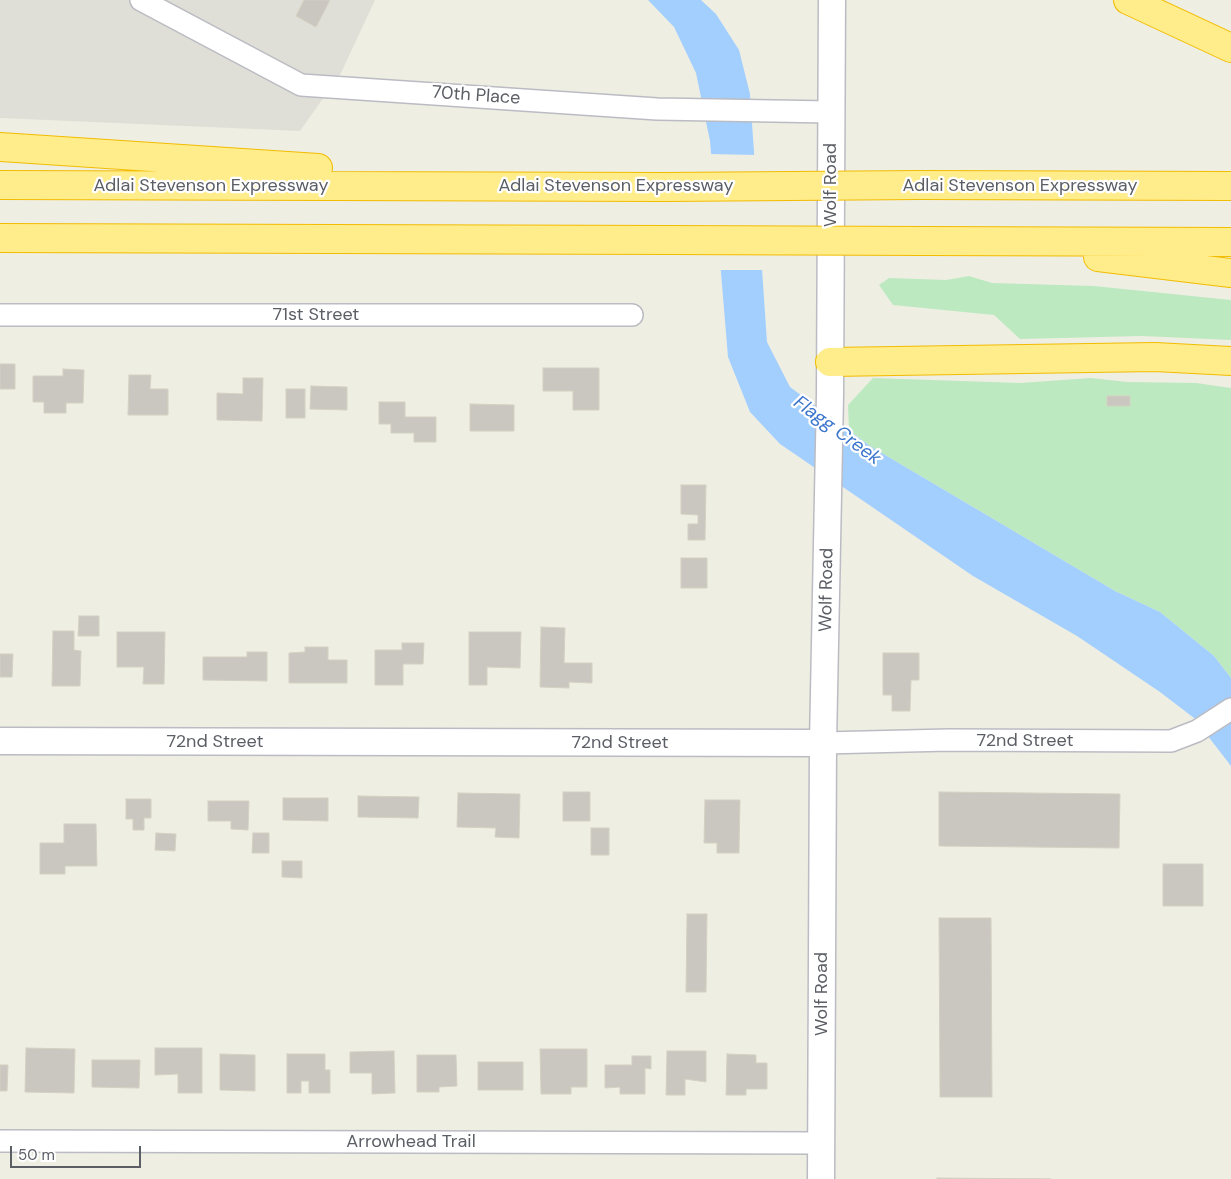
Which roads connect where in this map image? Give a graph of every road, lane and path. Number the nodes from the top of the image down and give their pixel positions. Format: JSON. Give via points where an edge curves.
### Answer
{"nodes":[{"id":1,"x":142,"y":0,"type":"edge"},
{"id":2,"x":832,"y":0,"type":"edge"},
{"id":3,"x":1128,"y":0,"type":"edge"},
{"id":4,"x":1231,"y":48,"type":"edge"},
{"id":5,"x":832,"y":112,"type":"junction"},
{"id":6,"x":0,"y":147,"type":"edge"},
{"id":7,"x":0,"y":185,"type":"edge"},
{"id":8,"x":1231,"y":186,"type":"edge"},
{"id":9,"x":611,"y":187,"type":"junction"},
{"id":10,"x":0,"y":238,"type":"edge"},
{"id":11,"x":974,"y":242,"type":"junction"},
{"id":12,"x":1231,"y":242,"type":"edge"},
{"id":13,"x":1231,"y":274,"type":"edge"},
{"id":14,"x":0,"y":315,"type":"edge"},
{"id":15,"x":632,"y":316,"type":"dead end"},
{"id":16,"x":1231,"y":361,"type":"edge"},
{"id":17,"x":830,"y":362,"type":"junction"},
{"id":18,"x":1231,"y":709,"type":"edge"},
{"id":19,"x":0,"y":740,"type":"edge"},
{"id":20,"x":823,"y":743,"type":"junction"},
{"id":21,"x":0,"y":1141,"type":"edge"},
{"id":22,"x":821,"y":1143,"type":"junction"},
{"id":23,"x":821,"y":1179,"type":"edge"}],
"edges":[{"from":1,"to":5,"type":"street","name":"70th Place","via":[[301,85],[657,109]]},
{"from":2,"to":5,"type":"street","name":"Wolf Road"},
{"from":3,"to":4,"type":"highway"},
{"from":5,"to":17,"type":"street","name":"Wolf Road"},
{"from":6,"to":9,"type":"highway"},
{"from":7,"to":9,"type":"highway","name":"Adlai Stevenson Expressway"},
{"from":8,"to":9,"type":"highway","name":"Adlai Stevenson Expressway","bridge":true},
{"from":10,"to":11,"type":"highway","bridge":true},
{"from":11,"to":12,"type":"highway"},
{"from":11,"to":13,"type":"highway"},
{"from":14,"to":15,"type":"street","name":"71st Street"},
{"from":16,"to":17,"type":"highway","via":[[1155,356]]},
{"from":17,"to":20,"type":"street","name":"Wolf Road"},
{"from":18,"to":20,"type":"street","name":"72nd Street","via":[[1197,731],[1171,741]]},
{"from":19,"to":20,"type":"street","name":"72nd Street"},
{"from":20,"to":22,"type":"street","name":"Wolf Road"},
{"from":21,"to":22,"type":"street","name":"Arrowhead Trail"},
{"from":22,"to":23,"type":"street","name":"Wolf Road"}]}
